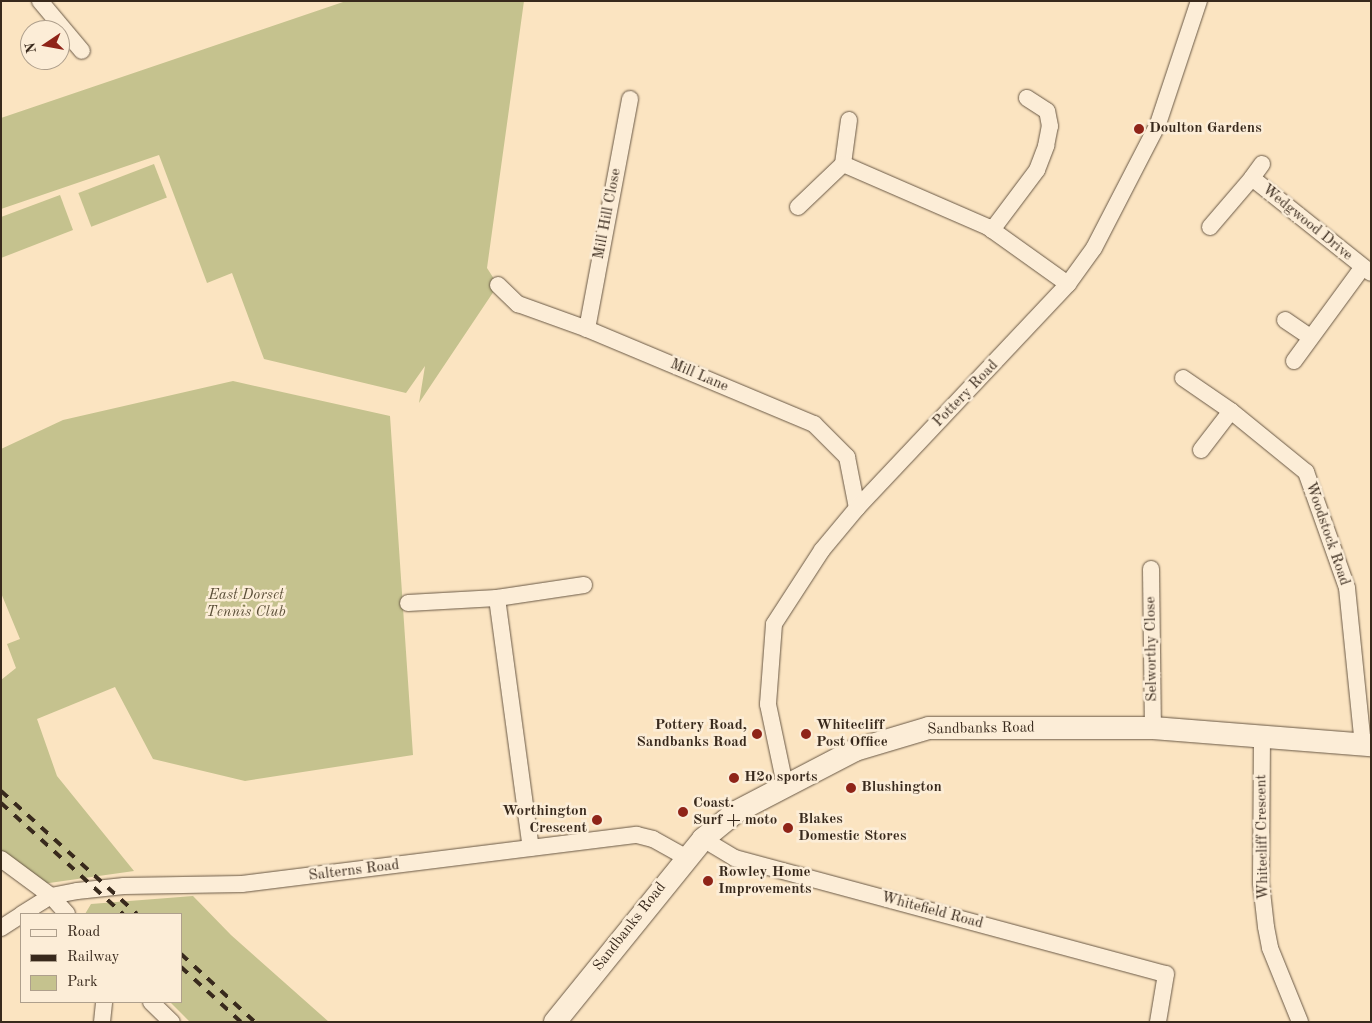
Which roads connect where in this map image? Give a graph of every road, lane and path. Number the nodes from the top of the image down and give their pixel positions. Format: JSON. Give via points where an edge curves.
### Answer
{"nodes":[{"id":1,"x":40,"y":1,"type":"edge"},
{"id":2,"x":1199,"y":1,"type":"edge"},
{"id":3,"x":82,"y":51,"type":"dead end"},
{"id":4,"x":1027,"y":98,"type":"dead end"},
{"id":5,"x":630,"y":99,"type":"dead end"},
{"id":6,"x":849,"y":120,"type":"dead end"},
{"id":7,"x":843,"y":164,"type":"junction"},
{"id":8,"x":1262,"y":164,"type":"dead end"},
{"id":9,"x":1252,"y":178,"type":"junction"},
{"id":10,"x":798,"y":208,"type":"dead end"},
{"id":11,"x":1210,"y":227,"type":"dead end"},
{"id":12,"x":992,"y":230,"type":"junction"},
{"id":13,"x":1366,"y":271,"type":"edge"},
{"id":14,"x":1068,"y":284,"type":"junction"},
{"id":15,"x":498,"y":285,"type":"dead end"},
{"id":16,"x":1285,"y":320,"type":"dead end"},
{"id":17,"x":587,"y":329,"type":"junction"},
{"id":18,"x":1310,"y":337,"type":"junction"},
{"id":19,"x":1294,"y":361,"type":"dead end"},
{"id":20,"x":1183,"y":378,"type":"dead end"},
{"id":21,"x":1231,"y":411,"type":"junction"},
{"id":22,"x":1201,"y":450,"type":"dead end"},
{"id":23,"x":857,"y":508,"type":"junction"},
{"id":24,"x":1151,"y":569,"type":"dead end"},
{"id":25,"x":584,"y":585,"type":"dead end"},
{"id":26,"x":497,"y":598,"type":"junction"},
{"id":27,"x":408,"y":604,"type":"dead end"},
{"id":28,"x":1153,"y":728,"type":"junction"},
{"id":29,"x":1262,"y":736,"type":"junction"},
{"id":30,"x":1367,"y":745,"type":"edge"},
{"id":31,"x":785,"y":786,"type":"junction"},
{"id":32,"x":703,"y":839,"type":"junction"},
{"id":33,"x":531,"y":848,"type":"junction"},
{"id":34,"x":686,"y":857,"type":"junction"},
{"id":35,"x":1,"y":859,"type":"edge"},
{"id":36,"x":51,"y":896,"type":"junction"},
{"id":37,"x":25,"y":913,"type":"edge"},
{"id":38,"x":66,"y":913,"type":"edge"},
{"id":39,"x":20,"y":916,"type":"edge"},
{"id":40,"x":1,"y":928,"type":"edge"},
{"id":41,"x":104,"y":1003,"type":"edge"},
{"id":42,"x":153,"y":1003,"type":"edge"},
{"id":43,"x":102,"y":1022,"type":"edge"},
{"id":44,"x":172,"y":1022,"type":"edge"},
{"id":45,"x":555,"y":1022,"type":"edge"},
{"id":46,"x":1158,"y":1022,"type":"edge"},
{"id":47,"x":1300,"y":1022,"type":"edge"}],
"edges":[{"from":1,"to":3,"type":"street"},
{"from":2,"to":14,"type":"street","name":"Pottery Road","via":[[1158,124],[1142,161],[1094,248]]},
{"from":4,"to":12,"type":"street","via":[[1047,111],[1050,126],[1046,146],[1037,170]]},
{"from":5,"to":17,"type":"street","name":"Mill Hill Close"},
{"from":6,"to":7,"type":"street"},
{"from":7,"to":10,"type":"street"},
{"from":7,"to":12,"type":"street"},
{"from":8,"to":9,"type":"street","name":"Wedgwood Drive"},
{"from":9,"to":11,"type":"street","name":"Wedgwood Drive"},
{"from":9,"to":13,"type":"street","name":"Wedgwood Drive"},
{"from":12,"to":14,"type":"street"},
{"from":13,"to":18,"type":"street","name":"Wedgwood Drive"},
{"from":14,"to":23,"type":"street","name":"Pottery Road"},
{"from":15,"to":17,"type":"street","name":"Mill Lane","via":[[518,304]]},
{"from":16,"to":18,"type":"street"},
{"from":17,"to":23,"type":"street","name":"Mill Lane","via":[[814,424],[847,457]]},
{"from":18,"to":19,"type":"street","name":"Wedgwood Drive"},
{"from":20,"to":21,"type":"street"},
{"from":21,"to":22,"type":"street"},
{"from":21,"to":30,"type":"street","name":"Woodstock Road","via":[[1306,472],[1347,588]]},
{"from":23,"to":31,"type":"street","name":"Pottery Road","via":[[822,550],[774,624],[768,704]]},
{"from":24,"to":28,"type":"street","name":"Selworthy Close"},
{"from":25,"to":26,"type":"street"},
{"from":26,"to":27,"type":"street"},
{"from":26,"to":33,"type":"street"},
{"from":28,"to":29,"type":"main road","name":"Sandbanks Road"},
{"from":28,"to":31,"type":"main road","name":"Sandbanks Road","via":[[929,728],[855,750]]},
{"from":29,"to":30,"type":"main road","name":"Sandbanks Road"},
{"from":29,"to":47,"type":"street","name":"Whitecliff Crescent","via":[[1261,883],[1266,927],[1270,948]]},
{"from":31,"to":32,"type":"main road","name":"Sandbanks Road","via":[[736,812]]},
{"from":32,"to":34,"type":"main road","name":"Sandbanks Road"},
{"from":32,"to":46,"type":"street","name":"Whitefield Road","via":[[735,858],[1166,974]]},
{"from":33,"to":34,"type":"street","name":"Salterns Road","via":[[637,835],[653,838]]},
{"from":33,"to":36,"type":"street","name":"Salterns Road","via":[[242,884],[124,886]]},
{"from":34,"to":45,"type":"main road","name":"Sandbanks Road"},
{"from":35,"to":36,"type":"street"},
{"from":36,"to":37,"type":"street","name":"Salterns Road"},
{"from":36,"to":38,"type":"street"},
{"from":39,"to":40,"type":"street","name":"Salterns Road"},
{"from":41,"to":43,"type":"street"},
{"from":42,"to":44,"type":"street"}]}
